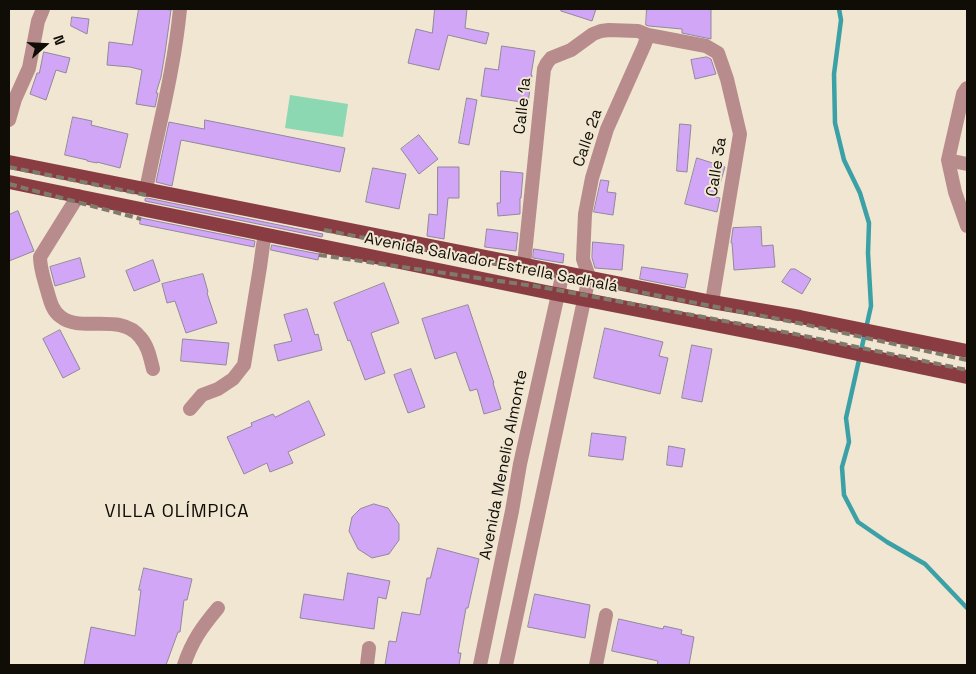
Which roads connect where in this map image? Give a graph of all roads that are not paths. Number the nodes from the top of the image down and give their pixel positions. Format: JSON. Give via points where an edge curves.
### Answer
{"nodes":[{"id":1,"x":43,"y":9,"type":"edge"},
{"id":2,"x":180,"y":9,"type":"edge"},
{"id":3,"x":648,"y":35,"type":"junction"},
{"id":4,"x":967,"y":88,"type":"edge"},
{"id":5,"x":9,"y":120,"type":"edge"},
{"id":6,"x":948,"y":160,"type":"junction"},
{"id":7,"x":9,"y":162,"type":"edge"},
{"id":8,"x":967,"y":164,"type":"edge"},
{"id":9,"x":9,"y":182,"type":"edge"},
{"id":10,"x":146,"y":190,"type":"junction"},
{"id":11,"x":78,"y":196,"type":"junction"},
{"id":12,"x":967,"y":226,"type":"edge"},
{"id":13,"x":265,"y":234,"type":"junction"},
{"id":14,"x":583,"y":259,"type":"junction"},
{"id":15,"x":524,"y":264,"type":"junction"},
{"id":16,"x":563,"y":272,"type":"junction"},
{"id":17,"x":589,"y":277,"type":"junction"},
{"id":18,"x":557,"y":295,"type":"junction"},
{"id":19,"x":584,"y":300,"type":"junction"},
{"id":20,"x":712,"y":302,"type":"junction"},
{"id":21,"x":967,"y":351,"type":"edge"},
{"id":22,"x":153,"y":369,"type":"dead end"},
{"id":23,"x":967,"y":377,"type":"edge"},
{"id":24,"x":190,"y":409,"type":"dead end"},
{"id":25,"x":218,"y":608,"type":"dead end"},
{"id":26,"x":606,"y":615,"type":"dead end"},
{"id":27,"x":369,"y":648,"type":"dead end"},
{"id":28,"x":184,"y":665,"type":"edge"},
{"id":29,"x":367,"y":665,"type":"edge"},
{"id":30,"x":480,"y":665,"type":"edge"},
{"id":31,"x":506,"y":665,"type":"edge"},
{"id":32,"x":596,"y":665,"type":"edge"}],
"edges":[{"from":1,"to":5,"type":"street","via":[[29,68]]},
{"from":2,"to":10,"type":"street"},
{"from":3,"to":14,"type":"street","name":"Calle 2a","via":[[607,129],[592,178],[585,214]]},
{"from":3,"to":15,"type":"street","name":"Calle 1a","via":[[638,31],[601,31],[547,63]]},
{"from":3,"to":20,"type":"street","name":"Calle 3a","via":[[706,46],[718,53],[727,79],[740,134]]},
{"from":4,"to":6,"type":"street","via":[[962,94]]},
{"from":6,"to":8,"type":"street"},
{"from":6,"to":12,"type":"street"},
{"from":7,"to":10,"type":"main road","name":"Avenida Salvador Estrella Sadhalá"},
{"from":9,"to":11,"type":"main road","name":"Avenida Salvador Estrella Sadhalá"},
{"from":10,"to":15,"type":"main road","name":"Avenida Salvador Estrella Sadhalá"},
{"from":11,"to":13,"type":"main road","name":"Avenida Salvador Estrella Sadhalá"},
{"from":11,"to":22,"type":"street","via":[[40,257],[50,302],[60,317],[68,322],[118,324],[129,328],[139,335],[147,348]]},
{"from":13,"to":18,"type":"main road","name":"Avenida Salvador Estrella Sadhalá"},
{"from":13,"to":24,"type":"street","via":[[244,365],[234,379],[202,395]]},
{"from":14,"to":16,"type":"street"},
{"from":14,"to":17,"type":"street","name":"Calle 2a"},
{"from":15,"to":16,"type":"main road","name":"Avenida Salvador Estrella Sadhalá"},
{"from":16,"to":17,"type":"main road","name":"Avenida Salvador Estrella Sadhalá"},
{"from":16,"to":18,"type":"street","name":"Avenida Menelio Almonte"},
{"from":17,"to":19,"type":"street"},
{"from":17,"to":20,"type":"main road","name":"Avenida Salvador Estrella Sadhalá"},
{"from":18,"to":19,"type":"main road","name":"Avenida Salvador Estrella Sadhalá"},
{"from":18,"to":30,"type":"street","name":"Avenida Menelio Almonte"},
{"from":19,"to":23,"type":"main road","name":"Avenida Salvador Estrella Sadhalá"},
{"from":19,"to":31,"type":"street"},
{"from":20,"to":21,"type":"main road","name":"Avenida Salvador Estrella Sadhalá","via":[[800,316]]},
{"from":25,"to":28,"type":"street","via":[[196,635]]},
{"from":26,"to":32,"type":"street"},
{"from":27,"to":29,"type":"street"}]}
